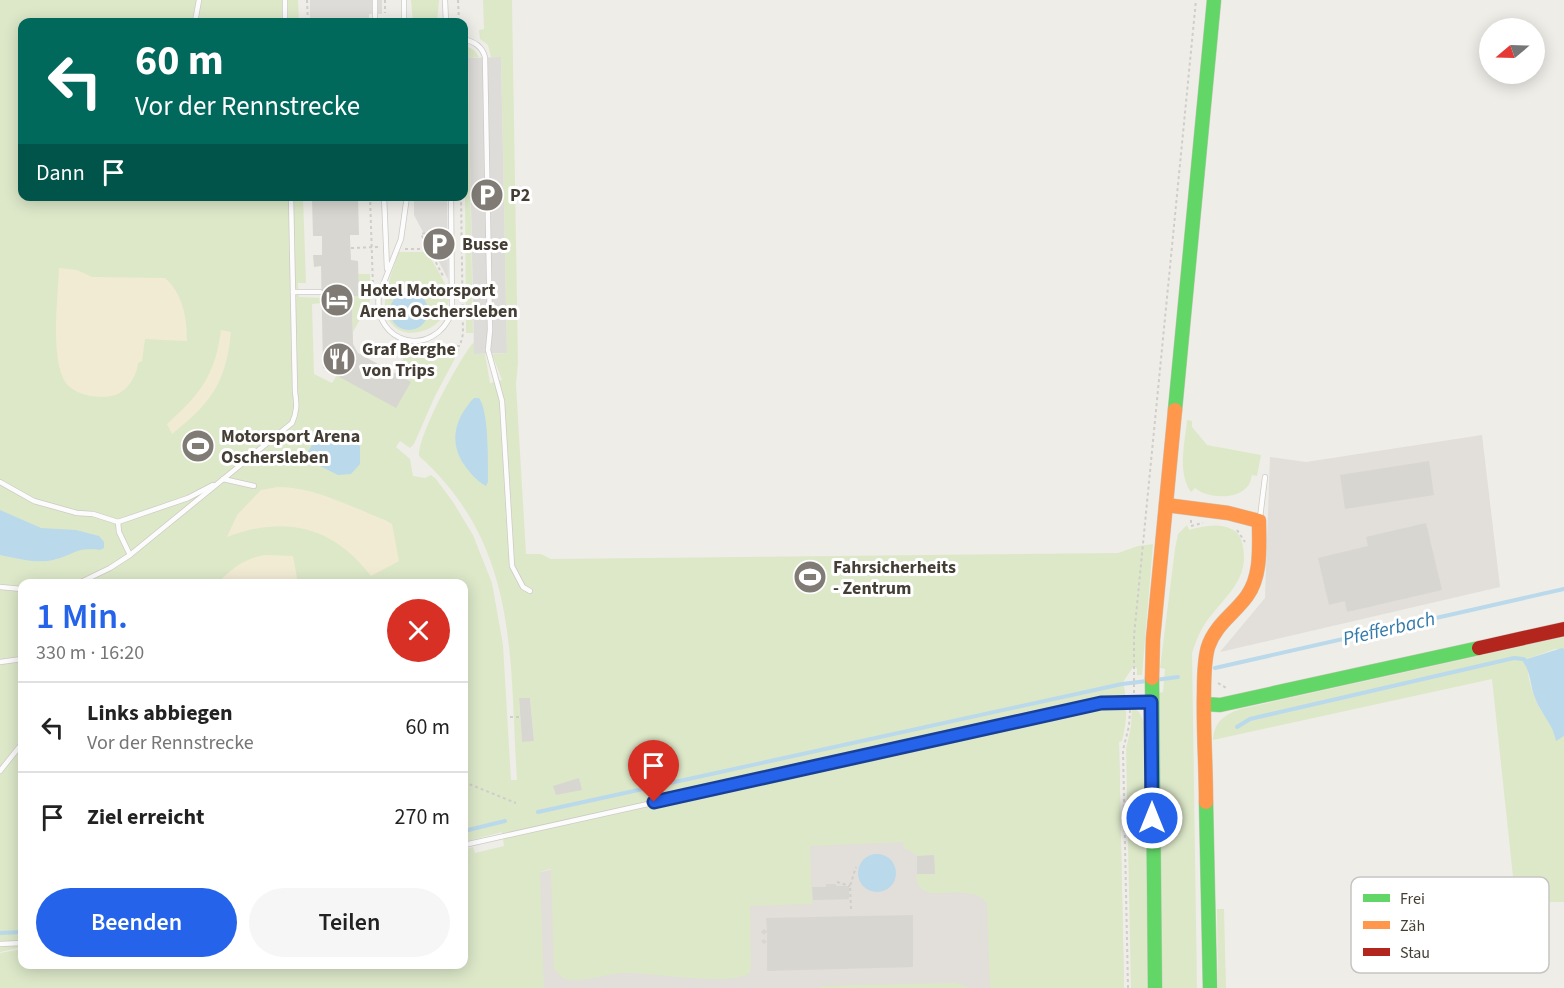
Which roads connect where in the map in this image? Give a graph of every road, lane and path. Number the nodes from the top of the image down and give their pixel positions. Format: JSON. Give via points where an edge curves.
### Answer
{"nodes":[{"id":1,"x":199,"y":0,"type":"edge"},
{"id":2,"x":285,"y":0,"type":"edge"},
{"id":3,"x":307,"y":0,"type":"edge"},
{"id":4,"x":375,"y":0,"type":"edge"},
{"id":5,"x":385,"y":0,"type":"edge"},
{"id":6,"x":404,"y":0,"type":"edge"},
{"id":7,"x":445,"y":0,"type":"edge"},
{"id":8,"x":458,"y":0,"type":"edge"},
{"id":9,"x":1196,"y":0,"type":"edge"},
{"id":10,"x":1214,"y":0,"type":"edge"},
{"id":11,"x":196,"y":18,"type":"edge"},
{"id":12,"x":285,"y":18,"type":"edge"},
{"id":13,"x":308,"y":18,"type":"edge"},
{"id":14,"x":375,"y":18,"type":"edge"},
{"id":15,"x":385,"y":18,"type":"edge"},
{"id":16,"x":404,"y":18,"type":"edge"},
{"id":17,"x":446,"y":18,"type":"edge"},
{"id":18,"x":459,"y":18,"type":"edge"},
{"id":19,"x":468,"y":41,"type":"edge"},
{"id":20,"x":291,"y":201,"type":"edge"},
{"id":21,"x":370,"y":201,"type":"edge"},
{"id":22,"x":384,"y":201,"type":"edge"},
{"id":23,"x":406,"y":201,"type":"edge"},
{"id":24,"x":451,"y":201,"type":"edge"},
{"id":25,"x":431,"y":232,"type":"dead end"},
{"id":26,"x":387,"y":273,"type":"junction"},
{"id":27,"x":452,"y":284,"type":"junction"},
{"id":28,"x":293,"y":292,"type":"junction"},
{"id":29,"x":320,"y":292,"type":"dead end"},
{"id":30,"x":373,"y":293,"type":"dead end"},
{"id":31,"x":1265,"y":477,"type":"dead end"},
{"id":32,"x":223,"y":479,"type":"junction"},
{"id":33,"x":0,"y":482,"type":"edge"},
{"id":34,"x":254,"y":486,"type":"dead end"},
{"id":35,"x":1166,"y":505,"type":"junction"},
{"id":36,"x":1259,"y":520,"type":"junction"},
{"id":37,"x":118,"y":522,"type":"junction"},
{"id":38,"x":130,"y":555,"type":"junction"},
{"id":39,"x":87,"y":579,"type":"edge"},
{"id":40,"x":0,"y":587,"type":"edge"},
{"id":41,"x":18,"y":589,"type":"edge"},
{"id":42,"x":530,"y":591,"type":"dead end"},
{"id":43,"x":1564,"y":629,"type":"edge"},
{"id":44,"x":18,"y":660,"type":"edge"},
{"id":45,"x":0,"y":662,"type":"edge"},
{"id":46,"x":1134,"y":689,"type":"dead end"},
{"id":47,"x":1130,"y":702,"type":"junction"},
{"id":48,"x":1151,"y":702,"type":"junction"},
{"id":49,"x":1205,"y":704,"type":"junction"},
{"id":50,"x":510,"y":717,"type":"dead end"},
{"id":51,"x":520,"y":717,"type":"dead end"},
{"id":52,"x":18,"y":748,"type":"edge"},
{"id":53,"x":0,"y":771,"type":"edge"},
{"id":54,"x":468,"y":784,"type":"edge"},
{"id":55,"x":516,"y":803,"type":"dead end"},
{"id":56,"x":468,"y":844,"type":"edge"},
{"id":57,"x":856,"y":867,"type":"dead end"},
{"id":58,"x":837,"y":882,"type":"dead end"},
{"id":59,"x":850,"y":886,"type":"junction"},
{"id":60,"x":851,"y":909,"type":"dead end"},
{"id":61,"x":18,"y":943,"type":"edge"},
{"id":62,"x":0,"y":944,"type":"edge"},
{"id":63,"x":1128,"y":988,"type":"edge"},
{"id":64,"x":1155,"y":988,"type":"edge"},
{"id":65,"x":1210,"y":988,"type":"edge"}],
"edges":[{"from":1,"to":11,"type":"lane"},
{"from":2,"to":12,"type":"lane"},
{"from":3,"to":13,"type":"path"},
{"from":4,"to":14,"type":"lane"},
{"from":5,"to":15,"type":"path"},
{"from":6,"to":16,"type":"lane"},
{"from":7,"to":17,"type":"lane"},
{"from":8,"to":18,"type":"path"},
{"from":9,"to":46,"type":"path","via":[[1134,636]]},
{"from":10,"to":35,"type":"main road"},
{"from":19,"to":42,"type":"lane","via":[[482,48],[485,57],[488,350],[502,401],[512,566],[523,587]]},
{"from":20,"to":28,"type":"lane"},
{"from":21,"to":30,"type":"path"},
{"from":22,"to":26,"type":"lane"},
{"from":23,"to":26,"type":"lane","via":[[401,239]]},
{"from":24,"to":27,"type":"lane"},
{"from":25,"to":27,"type":"path","via":[[421,234],[447,283]]},
{"from":26,"to":27,"type":"lane","via":[[378,303],[381,318],[391,332],[408,340],[428,339],[442,329],[452,312]]},
{"from":28,"to":29,"type":"lane"},
{"from":28,"to":32,"type":"lane","via":[[297,414],[283,431]]},
{"from":31,"to":36,"type":"lane"},
{"from":32,"to":34,"type":"lane"},
{"from":32,"to":37,"type":"lane","via":[[188,498]]},
{"from":32,"to":38,"type":"lane"},
{"from":33,"to":37,"type":"lane","via":[[34,501]]},
{"from":35,"to":36,"type":"main road"},
{"from":35,"to":48,"type":"main road"},
{"from":36,"to":49,"type":"main road","via":[[1259,551],[1248,595],[1208,643]]},
{"from":37,"to":38,"type":"lane"},
{"from":38,"to":39,"type":"lane"},
{"from":40,"to":41,"type":"lane"},
{"from":43,"to":49,"type":"main road","via":[[1220,705]]},
{"from":44,"to":45,"type":"lane"},
{"from":47,"to":48,"type":"lane"},
{"from":47,"to":56,"type":"lane","via":[[1101,703]]},
{"from":47,"to":63,"type":"path","via":[[1123,750]]},
{"from":48,"to":64,"type":"main road"},
{"from":49,"to":65,"type":"main road"},
{"from":50,"to":51,"type":"path"},
{"from":52,"to":53,"type":"lane"},
{"from":54,"to":55,"type":"path"},
{"from":57,"to":59,"type":"path"},
{"from":58,"to":59,"type":"path"},
{"from":59,"to":60,"type":"path"},
{"from":61,"to":62,"type":"lane"}]}
